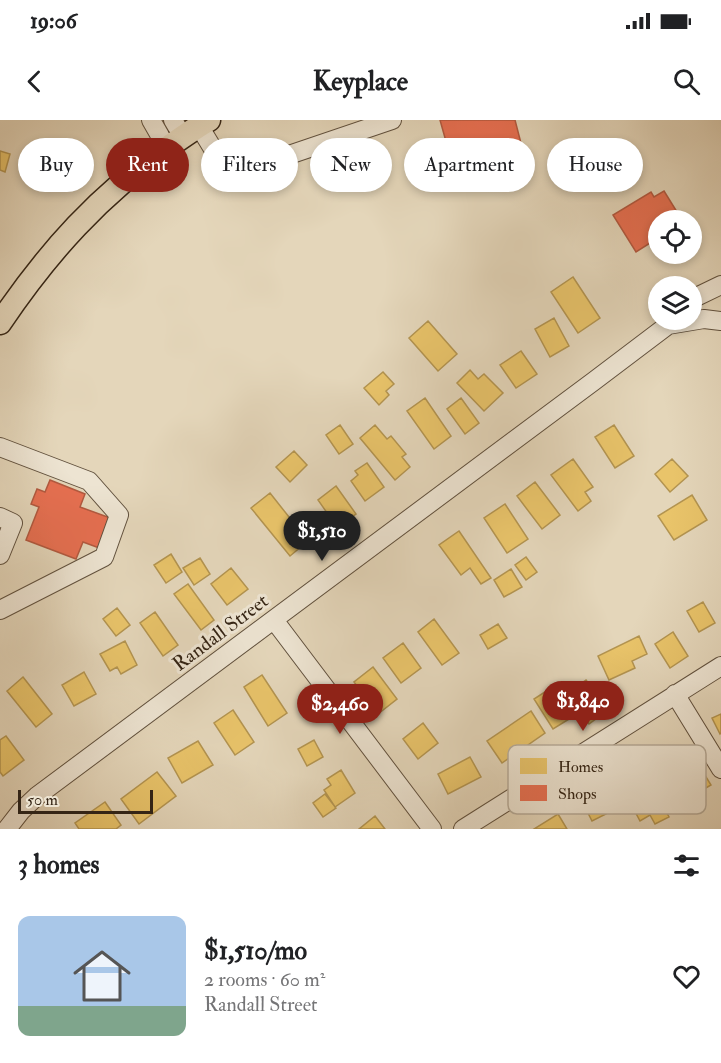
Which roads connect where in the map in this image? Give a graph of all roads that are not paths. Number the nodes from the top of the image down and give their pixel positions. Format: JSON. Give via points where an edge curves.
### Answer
{"nodes":[{"id":1,"x":151,"y":120,"type":"edge"},
{"id":2,"x":392,"y":120,"type":"edge"},
{"id":3,"x":186,"y":130,"type":"edge"},
{"id":4,"x":721,"y":285,"type":"edge"},
{"id":5,"x":702,"y":294,"type":"edge"},
{"id":6,"x":702,"y":319,"type":"edge"},
{"id":7,"x":721,"y":321,"type":"edge"},
{"id":8,"x":0,"y":323,"type":"edge"},
{"id":9,"x":659,"y":330,"type":"edge"},
{"id":10,"x":0,"y":447,"type":"edge"},
{"id":11,"x":0,"y":517,"type":"edge"},
{"id":12,"x":0,"y":555,"type":"edge"},
{"id":13,"x":0,"y":610,"type":"edge"},
{"id":14,"x":274,"y":620,"type":"junction"},
{"id":15,"x":721,"y":666,"type":"edge"},
{"id":16,"x":675,"y":694,"type":"junction"},
{"id":17,"x":595,"y":745,"type":"edge"},
{"id":18,"x":721,"y":769,"type":"edge"},
{"id":19,"x":508,"y":801,"type":"edge"},
{"id":20,"x":7,"y":829,"type":"edge"},
{"id":21,"x":432,"y":829,"type":"edge"},
{"id":22,"x":464,"y":829,"type":"edge"}],
"edges":[{"from":1,"to":3,"type":"street"},
{"from":2,"to":3,"type":"street","via":[[237,176],[229,175]]},
{"from":3,"to":8,"type":"main road","via":[[77,224],[52,251]]},
{"from":4,"to":5,"type":"street"},
{"from":6,"to":7,"type":"street","name":"Randall Street"},
{"from":9,"to":14,"type":"street","name":"Randall Street"},
{"from":10,"to":13,"type":"street","via":[[89,481],[119,515],[104,557]]},
{"from":11,"to":12,"type":"street","via":[[13,523]]},
{"from":14,"to":20,"type":"street","name":"Randall Street","via":[[37,796]]},
{"from":14,"to":21,"type":"street"},
{"from":15,"to":16,"type":"street"},
{"from":16,"to":17,"type":"street"},
{"from":16,"to":18,"type":"street"},
{"from":19,"to":22,"type":"street"}]}
